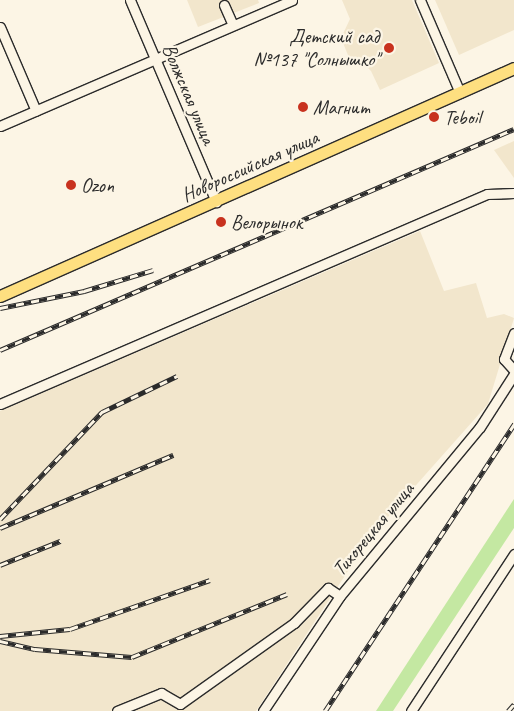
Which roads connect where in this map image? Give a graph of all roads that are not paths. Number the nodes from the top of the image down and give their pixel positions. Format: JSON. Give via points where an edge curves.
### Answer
{"nodes":[{"id":1,"x":130,"y":0,"type":"edge"},
{"id":2,"x":292,"y":0,"type":"edge"},
{"id":3,"x":420,"y":0,"type":"edge"},
{"id":4,"x":224,"y":5,"type":"dead end"},
{"id":5,"x":233,"y":25,"type":"junction"},
{"id":6,"x":0,"y":27,"type":"edge"},
{"id":7,"x":154,"y":57,"type":"junction"},
{"id":8,"x":514,"y":68,"type":"edge"},
{"id":9,"x":460,"y":93,"type":"junction"},
{"id":10,"x":36,"y":111,"type":"junction"},
{"id":11,"x":0,"y":126,"type":"edge"},
{"id":12,"x":514,"y":193,"type":"edge"},
{"id":13,"x":216,"y":202,"type":"junction"},
{"id":14,"x":0,"y":296,"type":"edge"},
{"id":15,"x":514,"y":333,"type":"edge"},
{"id":16,"x":514,"y":370,"type":"edge"},
{"id":17,"x":514,"y":374,"type":"edge"},
{"id":18,"x":0,"y":404,"type":"edge"},
{"id":19,"x":514,"y":554,"type":"edge"},
{"id":20,"x":340,"y":596,"type":"junction"},
{"id":21,"x":117,"y":711,"type":"edge"},
{"id":22,"x":263,"y":711,"type":"edge"},
{"id":23,"x":411,"y":711,"type":"edge"}],
"edges":[{"from":1,"to":7,"type":"street","name":"Волжская улица"},
{"from":2,"to":5,"type":"street"},
{"from":3,"to":9,"type":"street"},
{"from":4,"to":5,"type":"street"},
{"from":5,"to":7,"type":"street"},
{"from":6,"to":10,"type":"street"},
{"from":7,"to":10,"type":"street"},
{"from":7,"to":13,"type":"street","name":"Волжская улица"},
{"from":8,"to":9,"type":"main road","name":"Новороссийская улица"},
{"from":9,"to":13,"type":"main road","name":"Новороссийская улица"},
{"from":10,"to":11,"type":"street"},
{"from":12,"to":18,"type":"street","via":[[487,194]]},
{"from":13,"to":14,"type":"main road","name":"Новороссийская улица"},
{"from":15,"to":16,"type":"street","via":[[504,359]]},
{"from":17,"to":20,"type":"street","name":"Тихорецкая улица","via":[[480,428]]},
{"from":19,"to":23,"type":"street"},
{"from":20,"to":21,"type":"street","via":[[328,588],[294,624],[180,704],[160,693]]},
{"from":20,"to":22,"type":"street","name":"Тихорецкая улица"}]}
